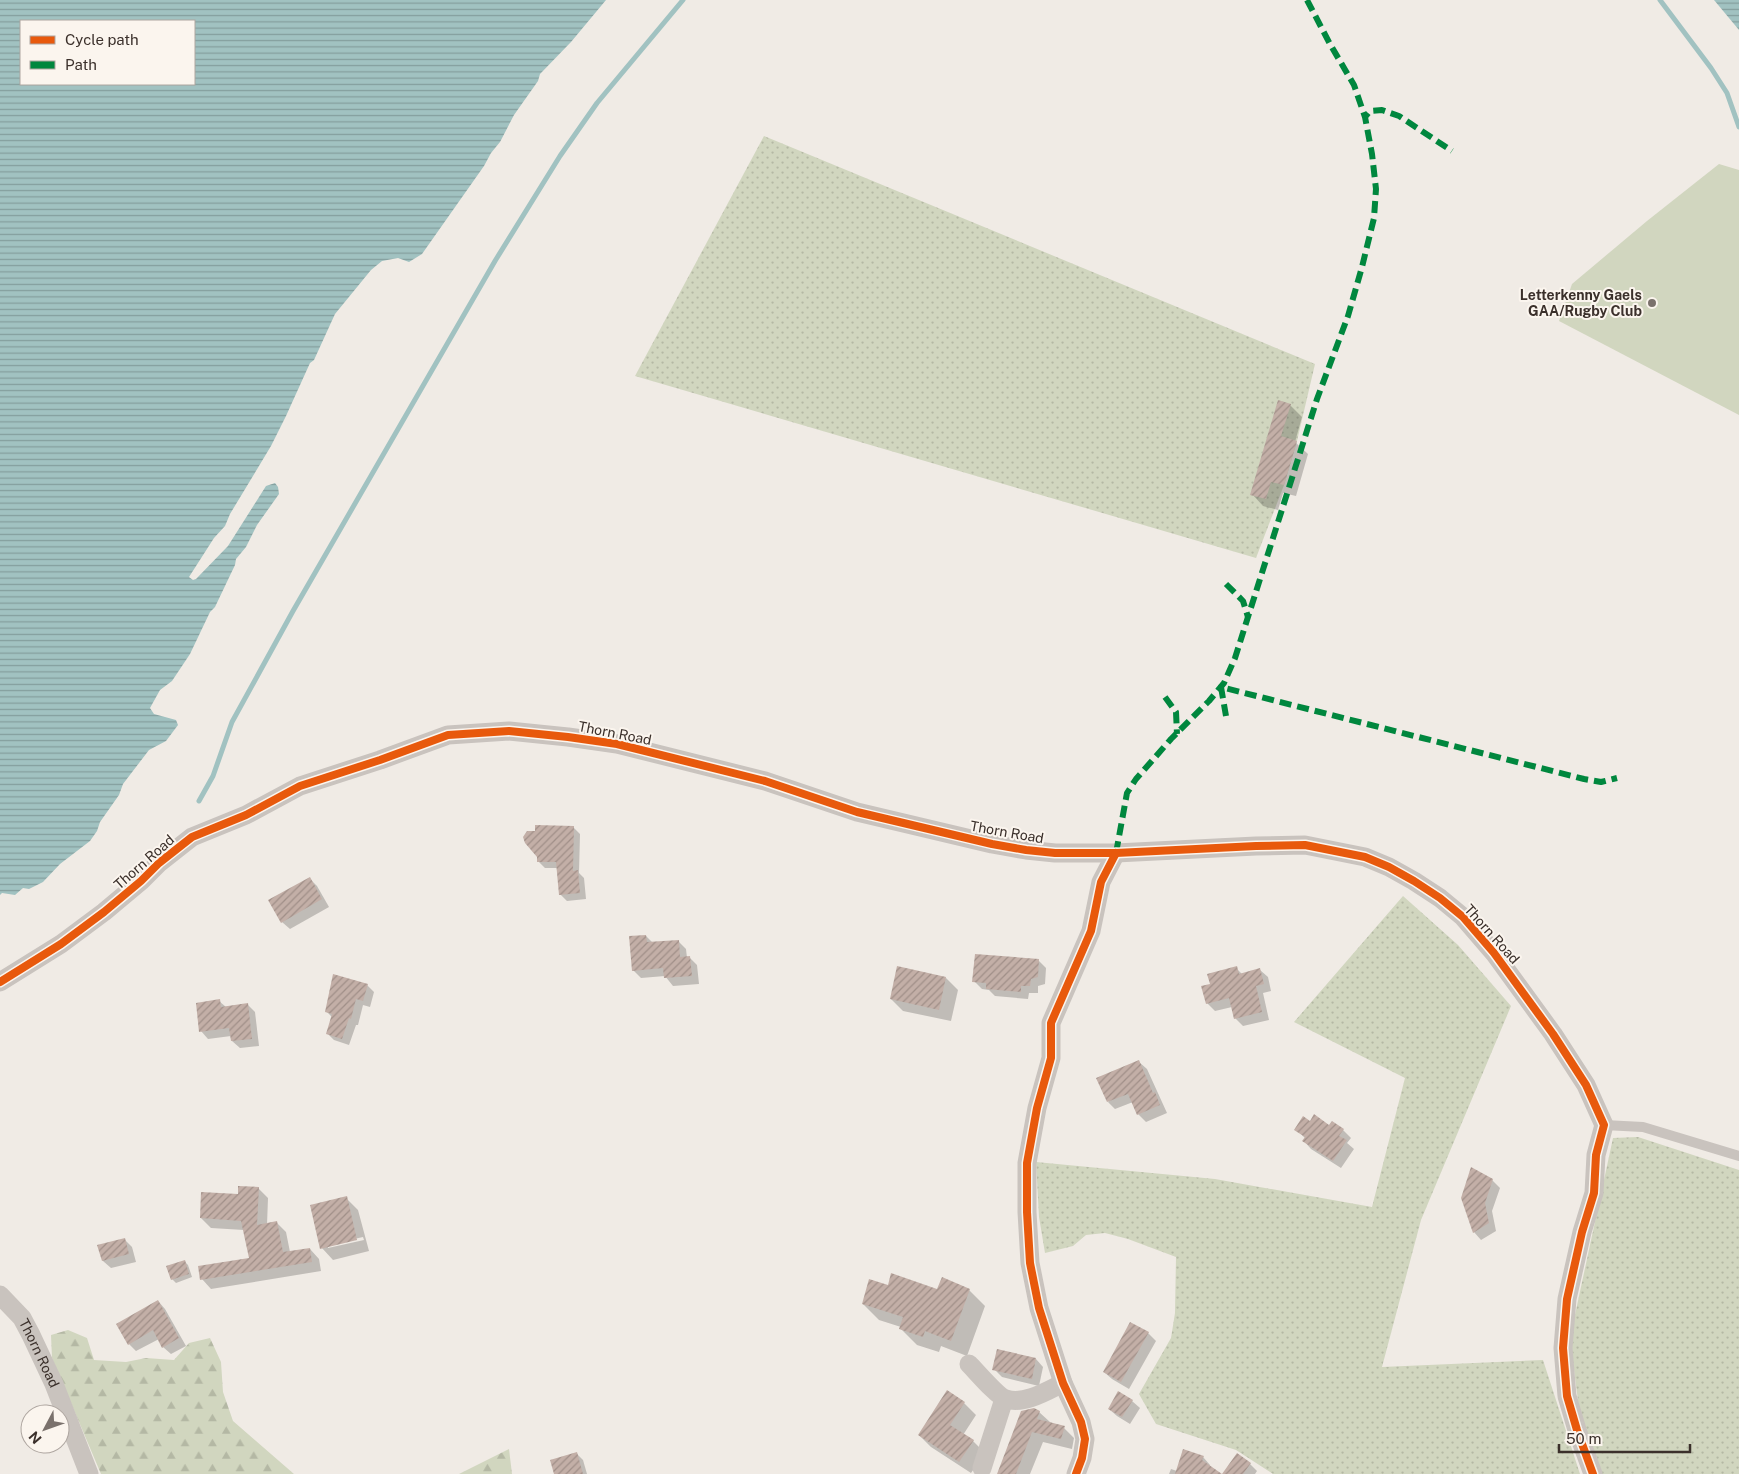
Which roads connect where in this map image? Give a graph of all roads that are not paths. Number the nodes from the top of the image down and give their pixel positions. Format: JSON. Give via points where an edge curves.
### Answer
{"nodes":[{"id":1,"x":1116,"y":853,"type":"junction"},
{"id":2,"x":0,"y":982,"type":"edge"},
{"id":3,"x":1604,"y":1125,"type":"junction"},
{"id":4,"x":1739,"y":1156,"type":"edge"},
{"id":5,"x":0,"y":1295,"type":"edge"},
{"id":6,"x":969,"y":1364,"type":"dead end"},
{"id":7,"x":1063,"y":1384,"type":"junction"},
{"id":8,"x":1004,"y":1399,"type":"junction"},
{"id":9,"x":982,"y":1468,"type":"dead end"},
{"id":10,"x":89,"y":1474,"type":"edge"},
{"id":11,"x":1076,"y":1474,"type":"edge"},
{"id":12,"x":1593,"y":1474,"type":"edge"}],
"edges":[{"from":1,"to":2,"type":"street","name":"Thorn Road","via":[[1056,853],[992,844],[857,812],[765,781],[617,744],[509,731],[448,735],[300,786],[192,837],[104,912],[61,944]]},
{"from":1,"to":3,"type":"street","name":"Thorn Road","via":[[1306,845],[1364,857],[1389,867],[1440,898],[1463,917],[1494,952],[1575,1066]]},
{"from":1,"to":7,"type":"street","via":[[1101,882],[1091,931],[1051,1023],[1051,1058],[1037,1108],[1027,1163],[1030,1263],[1039,1308]]},
{"from":3,"to":4,"type":"lane","via":[[1644,1127]]},
{"from":3,"to":12,"type":"street","via":[[1596,1155],[1594,1193],[1567,1299],[1563,1348],[1568,1396]]},
{"from":5,"to":10,"type":"street","name":"Thorn Road","via":[[22,1318],[31,1335]]},
{"from":6,"to":8,"type":"street"},
{"from":7,"to":8,"type":"street","via":[[1026,1398]]},
{"from":7,"to":11,"type":"street","via":[[1082,1422],[1085,1439]]},
{"from":8,"to":9,"type":"street"}]}
